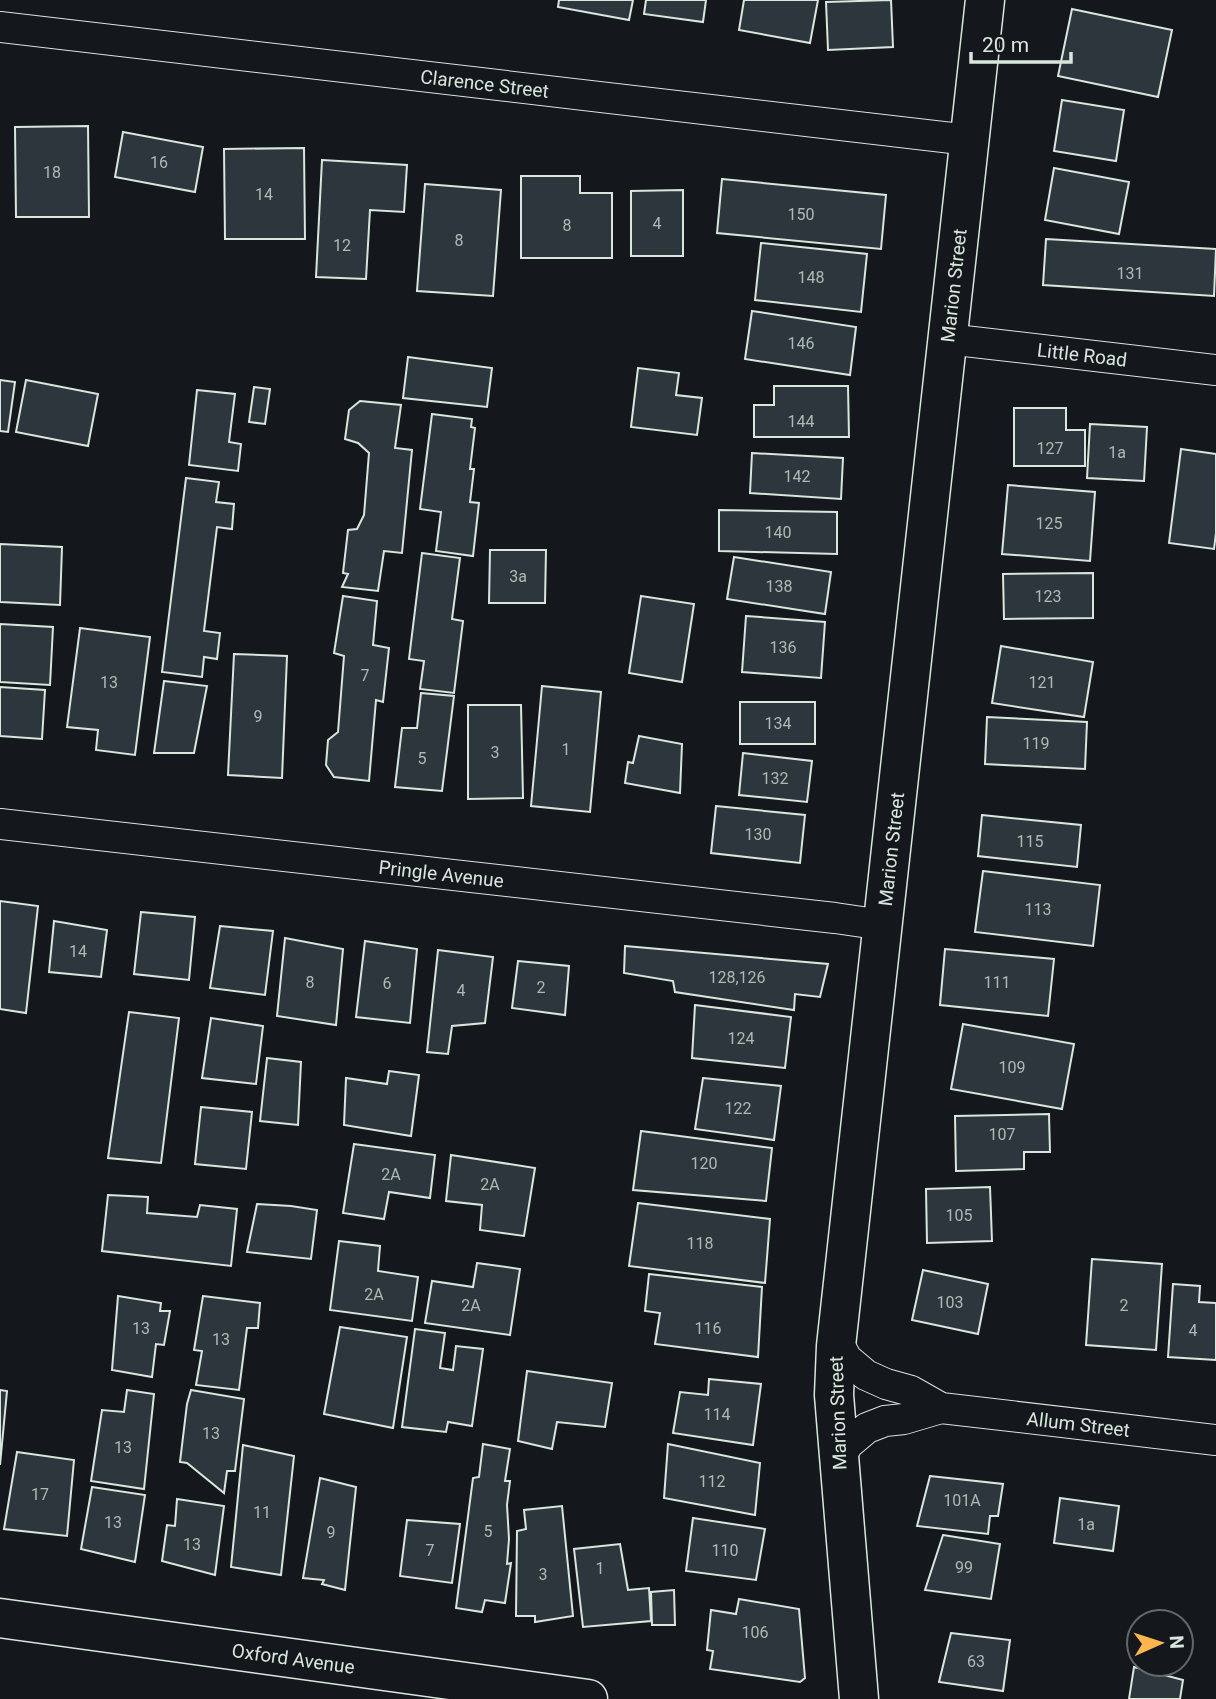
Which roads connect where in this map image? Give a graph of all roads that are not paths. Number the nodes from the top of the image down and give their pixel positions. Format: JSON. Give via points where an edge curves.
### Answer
{"nodes":[{"id":1,"x":985,"y":0,"type":"edge"},
{"id":2,"x":0,"y":27,"type":"edge"},
{"id":3,"x":969,"y":140,"type":"junction"},
{"id":4,"x":947,"y":339,"type":"junction"},
{"id":5,"x":1216,"y":370,"type":"edge"},
{"id":6,"x":0,"y":824,"type":"edge"},
{"id":7,"x":883,"y":925,"type":"junction"},
{"id":8,"x":836,"y":1340,"type":"junction"},
{"id":9,"x":941,"y":1408,"type":"junction"},
{"id":10,"x":1216,"y":1440,"type":"edge"},
{"id":11,"x":839,"y":1459,"type":"junction"},
{"id":12,"x":0,"y":1618,"type":"edge"},
{"id":13,"x":587,"y":1699,"type":"edge"},
{"id":14,"x":859,"y":1699,"type":"edge"}],
"edges":[{"from":1,"to":3,"type":"main road","name":"Marion Street"},
{"from":2,"to":3,"type":"street","name":"Clarence Street"},
{"from":3,"to":4,"type":"main road","name":"Marion Street"},
{"from":4,"to":5,"type":"street","name":"Little Road"},
{"from":4,"to":7,"type":"main road","name":"Marion Street"},
{"from":6,"to":7,"type":"street","name":"Pringle Avenue"},
{"from":7,"to":8,"type":"main road","name":"Marion Street"},
{"from":8,"to":9,"type":"street","name":"Allum Street","via":[[847,1359],[866,1375]]},
{"from":8,"to":11,"type":"main road","name":"Marion Street"},
{"from":9,"to":10,"type":"street","name":"Allum Street"},
{"from":9,"to":11,"type":"street","name":"Allum Street","via":[[867,1428]]},
{"from":11,"to":14,"type":"main road","name":"Marion Street"},
{"from":12,"to":13,"type":"main road","name":"Oxford Avenue"}]}
